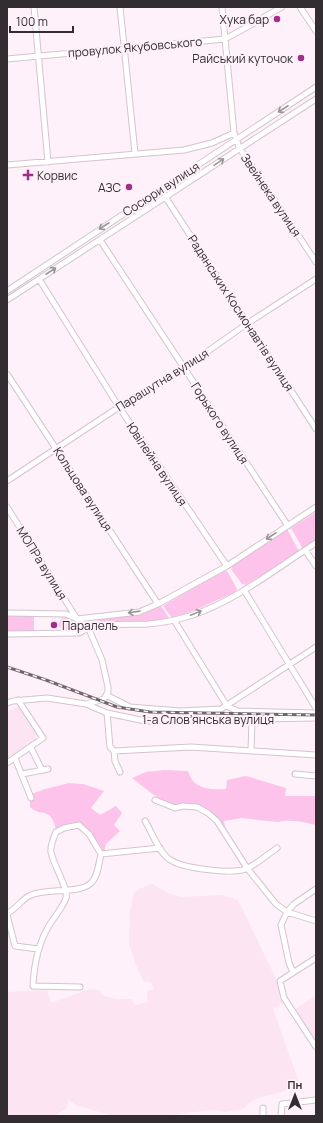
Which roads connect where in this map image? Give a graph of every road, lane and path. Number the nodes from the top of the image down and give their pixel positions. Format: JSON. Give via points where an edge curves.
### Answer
{"nodes":[{"id":1,"x":34,"y":7,"type":"edge"},
{"id":2,"x":120,"y":7,"type":"edge"},
{"id":3,"x":222,"y":7,"type":"edge"},
{"id":4,"x":282,"y":7,"type":"edge"},
{"id":5,"x":300,"y":7,"type":"edge"},
{"id":6,"x":264,"y":17,"type":"dead end"},
{"id":7,"x":258,"y":21,"type":"dead end"},
{"id":8,"x":316,"y":31,"type":"edge"},
{"id":9,"x":225,"y":39,"type":"junction"},
{"id":10,"x":124,"y":49,"type":"junction"},
{"id":11,"x":38,"y":56,"type":"junction"},
{"id":12,"x":7,"y":59,"type":"edge"},
{"id":13,"x":316,"y":88,"type":"edge"},
{"id":14,"x":316,"y":99,"type":"edge"},
{"id":15,"x":234,"y":133,"type":"junction"},
{"id":16,"x":236,"y":140,"type":"junction"},
{"id":17,"x":240,"y":148,"type":"junction"},
{"id":18,"x":135,"y":153,"type":"junction"},
{"id":19,"x":48,"y":162,"type":"junction"},
{"id":20,"x":7,"y":166,"type":"edge"},
{"id":21,"x":166,"y":198,"type":"junction"},
{"id":22,"x":100,"y":240,"type":"junction"},
{"id":23,"x":316,"y":262,"type":"edge"},
{"id":24,"x":40,"y":279,"type":"junction"},
{"id":25,"x":316,"y":279,"type":"edge"},
{"id":26,"x":7,"y":291,"type":"edge"},
{"id":27,"x":7,"y":300,"type":"edge"},
{"id":28,"x":248,"y":323,"type":"junction"},
{"id":29,"x":184,"y":368,"type":"junction"},
{"id":30,"x":7,"y":374,"type":"edge"},
{"id":31,"x":118,"y":407,"type":"junction"},
{"id":32,"x":316,"y":429,"type":"edge"},
{"id":33,"x":56,"y":449,"type":"junction"},
{"id":34,"x":7,"y":481,"type":"edge"},
{"id":35,"x":7,"y":507,"type":"edge"},
{"id":36,"x":316,"y":507,"type":"edge"},
{"id":37,"x":288,"y":526,"type":"junction"},
{"id":38,"x":316,"y":543,"type":"edge"},
{"id":39,"x":305,"y":550,"type":"junction"},
{"id":40,"x":227,"y":566,"type":"junction"},
{"id":41,"x":316,"y":566,"type":"edge"},
{"id":42,"x":244,"y":590,"type":"junction"},
{"id":43,"x":158,"y":604,"type":"junction"},
{"id":44,"x":7,"y":613,"type":"edge"},
{"id":45,"x":77,"y":619,"type":"junction"},
{"id":46,"x":174,"y":620,"type":"junction"},
{"id":47,"x":88,"y":627,"type":"junction"},
{"id":48,"x":7,"y":634,"type":"edge"},
{"id":49,"x":316,"y":647,"type":"edge"},
{"id":50,"x":290,"y":664,"type":"junction"},
{"id":51,"x":106,"y":695,"type":"junction"},
{"id":52,"x":18,"y":700,"type":"junction"},
{"id":53,"x":7,"y":703,"type":"edge"},
{"id":54,"x":86,"y":704,"type":"junction"},
{"id":55,"x":226,"y":706,"type":"junction"},
{"id":56,"x":316,"y":708,"type":"edge"},
{"id":57,"x":107,"y":713,"type":"junction"},
{"id":58,"x":316,"y":713,"type":"edge"},
{"id":59,"x":252,"y":718,"type":"junction"},
{"id":60,"x":316,"y":718,"type":"edge"},
{"id":61,"x":31,"y":748,"type":"junction"},
{"id":62,"x":114,"y":751,"type":"junction"},
{"id":63,"x":251,"y":751,"type":"junction"},
{"id":64,"x":316,"y":755,"type":"edge"},
{"id":65,"x":15,"y":758,"type":"junction"},
{"id":66,"x":7,"y":763,"type":"edge"},
{"id":67,"x":48,"y":769,"type":"dead end"},
{"id":68,"x":42,"y":770,"type":"junction"},
{"id":69,"x":120,"y":772,"type":"dead end"},
{"id":70,"x":22,"y":774,"type":"junction"},
{"id":71,"x":295,"y":774,"type":"dead end"},
{"id":72,"x":316,"y":776,"type":"edge"},
{"id":73,"x":31,"y":798,"type":"dead end"},
{"id":74,"x":155,"y":800,"type":"dead end"},
{"id":75,"x":144,"y":821,"type":"dead end"},
{"id":76,"x":160,"y":848,"type":"junction"},
{"id":77,"x":277,"y":848,"type":"dead end"},
{"id":78,"x":101,"y":854,"type":"junction"},
{"id":79,"x":247,"y":868,"type":"junction"},
{"id":80,"x":66,"y":889,"type":"junction"},
{"id":81,"x":316,"y":889,"type":"edge"},
{"id":82,"x":287,"y":912,"type":"junction"},
{"id":83,"x":7,"y":914,"type":"edge"},
{"id":84,"x":316,"y":921,"type":"edge"},
{"id":85,"x":38,"y":949,"type":"junction"},
{"id":86,"x":316,"y":958,"type":"edge"},
{"id":87,"x":293,"y":972,"type":"junction"},
{"id":88,"x":80,"y":987,"type":"dead end"},
{"id":89,"x":316,"y":1047,"type":"edge"},
{"id":90,"x":316,"y":1100,"type":"edge"},
{"id":91,"x":262,"y":1108,"type":"dead end"},
{"id":92,"x":263,"y":1116,"type":"edge"},
{"id":93,"x":282,"y":1116,"type":"edge"}],
"edges":[{"from":1,"to":11,"type":"street"},
{"from":2,"to":10,"type":"street"},
{"from":3,"to":9,"type":"street"},
{"from":4,"to":6,"type":"street"},
{"from":5,"to":8,"type":"street"},
{"from":7,"to":9,"type":"street","name":"провулок Якубовського"},
{"from":9,"to":10,"type":"street","name":"провулок Якубовського"},
{"from":9,"to":15,"type":"street"},
{"from":10,"to":11,"type":"street","name":"провулок Якубовського"},
{"from":10,"to":18,"type":"street"},
{"from":11,"to":12,"type":"street","name":"провулок Якубовського"},
{"from":11,"to":19,"type":"street"},
{"from":13,"to":16,"type":"street","name":"Сосюри вулиця","one_way":true},
{"from":14,"to":17,"type":"street","name":"Сосюри вулиця"},
{"from":15,"to":16,"type":"street","name":"Звейнека вулиця"},
{"from":15,"to":18,"type":"street","via":[[212,143],[184,150]]},
{"from":16,"to":17,"type":"street","name":"Звейнека вулиця"},
{"from":16,"to":26,"type":"street","name":"Сосюри вулиця","one_way":true},
{"from":21,"to":17,"type":"street","name":"Сосюри вулиця","one_way":true},
{"from":17,"to":23,"type":"street","name":"Звейнека вулиця"},
{"from":18,"to":19,"type":"street"},
{"from":19,"to":20,"type":"street"},
{"from":21,"to":22,"type":"street","name":"Сосюри вулиця"},
{"from":21,"to":28,"type":"street","name":"Радянських Космонавтів вулиця"},
{"from":24,"to":22,"type":"street","name":"Сосюри вулиця","one_way":true},
{"from":22,"to":29,"type":"street","name":"Горького вулиця"},
{"from":24,"to":27,"type":"street","name":"Сосюри вулиця"},
{"from":24,"to":31,"type":"street","name":"Ювілейна вулиця"},
{"from":25,"to":28,"type":"street","name":"Парашутна вулиця"},
{"from":28,"to":29,"type":"street","name":"Парашутна вулиця"},
{"from":28,"to":32,"type":"street","name":"Радянських Космонавтів вулиця"},
{"from":29,"to":31,"type":"street","name":"Парашутна вулиця"},
{"from":29,"to":37,"type":"street","name":"Горького вулиця"},
{"from":30,"to":33,"type":"street","name":"Кольцова вулиця"},
{"from":31,"to":33,"type":"street","name":"Парашутна вулиця"},
{"from":31,"to":40,"type":"street","name":"Ювілейна вулиця"},
{"from":33,"to":34,"type":"street","name":"Парашутна вулиця"},
{"from":33,"to":43,"type":"street","name":"Кольцова вулиця"},
{"from":35,"to":45,"type":"street","name":"МОПРа вулиця"},
{"from":36,"to":37,"type":"street"},
{"from":37,"to":40,"type":"street","one_way":true},
{"from":38,"to":39,"type":"street"},
{"from":39,"to":41,"type":"street"},
{"from":39,"to":42,"type":"street"},
{"from":40,"to":43,"type":"street"},
{"from":46,"to":42,"type":"street","one_way":true,"via":[[215,605]]},
{"from":42,"to":50,"type":"street"},
{"from":43,"to":45,"type":"street","one_way":true,"via":[[139,612]]},
{"from":44,"to":45,"type":"street","via":[[66,614]]},
{"from":45,"to":47,"type":"street"},
{"from":46,"to":47,"type":"street","via":[[150,624]]},
{"from":46,"to":55,"type":"street"},
{"from":47,"to":48,"type":"street","via":[[79,633]]},
{"from":47,"to":51,"type":"street","via":[[102,660],[108,687]]},
{"from":49,"to":50,"type":"street"},
{"from":50,"to":55,"type":"street"},
{"from":50,"to":56,"type":"street"},
{"from":51,"to":54,"type":"street","via":[[100,701]]},
{"from":51,"to":55,"type":"street","via":[[130,707],[180,711],[221,709]]},
{"from":52,"to":53,"type":"street","name":"1-а Слов’янська вулиця"},
{"from":52,"to":54,"type":"street","name":"1-а Слов’янська вулиця","via":[[47,698]]},
{"from":52,"to":61,"type":"street","via":[[44,738]]},
{"from":54,"to":57,"type":"street","name":"1-а Слов’янська вулиця"},
{"from":55,"to":58,"type":"street","via":[[237,711]]},
{"from":57,"to":59,"type":"street","name":"1-а Слов’янська вулиця","via":[[145,721]]},
{"from":57,"to":62,"type":"street","via":[[110,747]]},
{"from":59,"to":60,"type":"street","name":"1-а Слов’янська вулиця"},
{"from":59,"to":63,"type":"street"},
{"from":61,"to":65,"type":"street"},
{"from":61,"to":68,"type":"street"},
{"from":62,"to":63,"type":"street","via":[[190,747]]},
{"from":62,"to":69,"type":"street"},
{"from":63,"to":64,"type":"street"},
{"from":65,"to":66,"type":"street"},
{"from":65,"to":70,"type":"street"},
{"from":67,"to":68,"type":"street"},
{"from":68,"to":70,"type":"street"},
{"from":70,"to":73,"type":"street"},
{"from":71,"to":72,"type":"street"},
{"from":74,"to":79,"type":"street","via":[[175,808],[197,807],[208,813],[217,821]]},
{"from":75,"to":76,"type":"street"},
{"from":76,"to":78,"type":"street"},
{"from":76,"to":79,"type":"street","via":[[170,860],[187,866],[234,872]]},
{"from":77,"to":79,"type":"street"},
{"from":78,"to":80,"type":"street","via":[[92,883],[82,888]]},
{"from":78,"to":80,"type":"street","via":[[89,834],[79,825],[56,832],[51,851]]},
{"from":79,"to":82,"type":"street","via":[[276,904]]},
{"from":80,"to":83,"type":"street","via":[[32,894]]},
{"from":80,"to":85,"type":"street","via":[[66,898]]},
{"from":81,"to":82,"type":"street"},
{"from":82,"to":84,"type":"street"},
{"from":82,"to":87,"type":"street","via":[[281,925]]},
{"from":83,"to":85,"type":"street","via":[[15,946]]},
{"from":85,"to":88,"type":"street","via":[[33,986]]},
{"from":86,"to":87,"type":"street"},
{"from":87,"to":89,"type":"street","via":[[280,981],[284,998]]},
{"from":90,"to":93,"type":"street","via":[[282,1104]]},
{"from":91,"to":92,"type":"street"}]}
